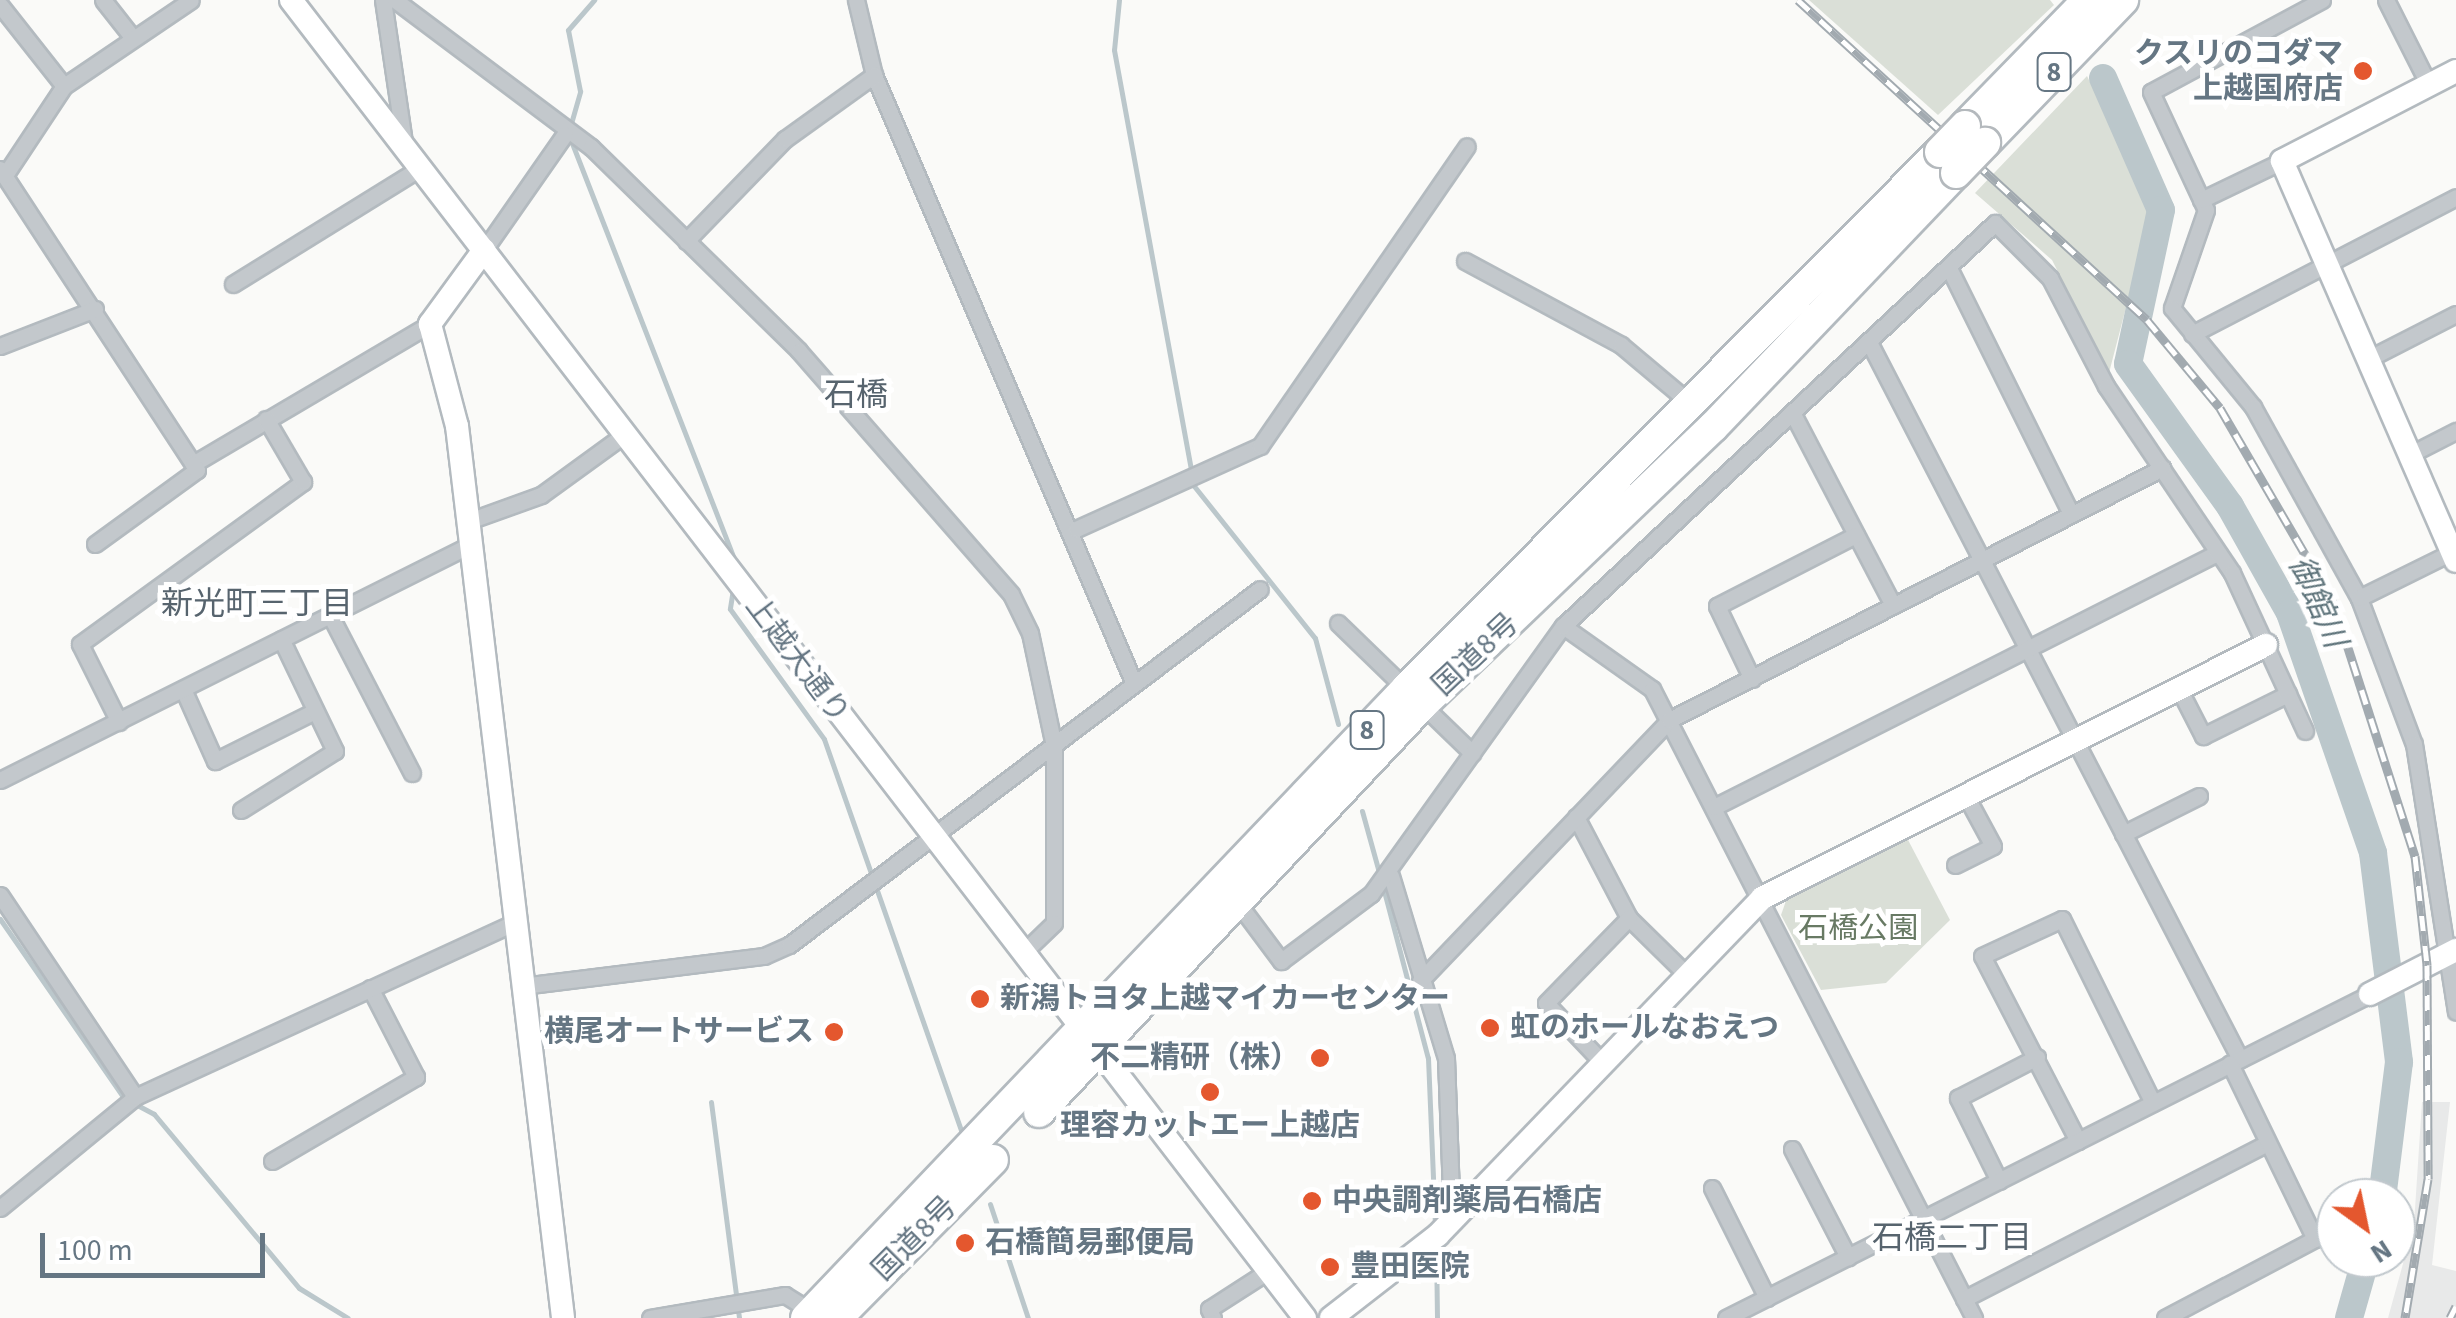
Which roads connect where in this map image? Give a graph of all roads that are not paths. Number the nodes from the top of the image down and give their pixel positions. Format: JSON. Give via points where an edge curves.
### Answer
{"nodes":[{"id":1,"x":104,"y":0,"type":"edge"},
{"id":2,"x":191,"y":0,"type":"edge"},
{"id":3,"x":290,"y":0,"type":"edge"},
{"id":4,"x":382,"y":0,"type":"edge"},
{"id":5,"x":395,"y":0,"type":"edge"},
{"id":6,"x":856,"y":0,"type":"edge"},
{"id":7,"x":2088,"y":0,"type":"edge"},
{"id":8,"x":2124,"y":0,"type":"edge"},
{"id":9,"x":2386,"y":0,"type":"edge"},
{"id":10,"x":2313,"y":2,"type":"edge"},
{"id":11,"x":0,"y":4,"type":"edge"},
{"id":12,"x":412,"y":7,"type":"edge"},
{"id":13,"x":132,"y":37,"type":"junction"},
{"id":14,"x":2456,"y":71,"type":"edge"},
{"id":15,"x":874,"y":75,"type":"junction"},
{"id":16,"x":2429,"y":84,"type":"junction"},
{"id":17,"x":64,"y":86,"type":"junction"},
{"id":18,"x":565,"y":134,"type":"junction"},
{"id":19,"x":1975,"y":135,"type":"junction"},
{"id":20,"x":1467,"y":146,"type":"dead end"},
{"id":21,"x":404,"y":147,"type":"junction"},
{"id":22,"x":2282,"y":161,"type":"junction"},
{"id":23,"x":1948,"y":162,"type":"junction"},
{"id":24,"x":420,"y":168,"type":"junction"},
{"id":25,"x":2,"y":172,"type":"edge"},
{"id":26,"x":2456,"y":196,"type":"edge"},
{"id":27,"x":2201,"y":200,"type":"junction"},
{"id":28,"x":686,"y":240,"type":"junction"},
{"id":29,"x":484,"y":250,"type":"junction"},
{"id":30,"x":1465,"y":261,"type":"dead end"},
{"id":31,"x":2326,"y":262,"type":"junction"},
{"id":32,"x":1950,"y":268,"type":"junction"},
{"id":33,"x":232,"y":284,"type":"dead end"},
{"id":34,"x":94,"y":309,"type":"junction"},
{"id":35,"x":2456,"y":314,"type":"edge"},
{"id":36,"x":430,"y":324,"type":"junction"},
{"id":37,"x":2192,"y":334,"type":"junction"},
{"id":38,"x":0,"y":346,"type":"edge"},
{"id":39,"x":1871,"y":346,"type":"junction"},
{"id":40,"x":2368,"y":359,"type":"junction"},
{"id":41,"x":1694,"y":406,"type":"junction"},
{"id":42,"x":1794,"y":414,"type":"junction"},
{"id":43,"x":266,"y":419,"type":"junction"},
{"id":44,"x":2456,"y":431,"type":"edge"},
{"id":45,"x":625,"y":434,"type":"junction"},
{"id":46,"x":2409,"y":455,"type":"junction"},
{"id":47,"x":193,"y":464,"type":"junction"},
{"id":48,"x":2162,"y":468,"type":"junction"},
{"id":49,"x":2071,"y":514,"type":"junction"},
{"id":50,"x":1076,"y":529,"type":"junction"},
{"id":51,"x":467,"y":534,"type":"junction"},
{"id":52,"x":1856,"y":535,"type":"junction"},
{"id":53,"x":95,"y":544,"type":"dead end"},
{"id":54,"x":2216,"y":554,"type":"junction"},
{"id":55,"x":2455,"y":554,"type":"edge"},
{"id":56,"x":1979,"y":561,"type":"junction"},
{"id":57,"x":1260,"y":589,"type":"dead end"},
{"id":58,"x":2359,"y":598,"type":"junction"},
{"id":59,"x":1894,"y":605,"type":"junction"},
{"id":60,"x":330,"y":615,"type":"junction"},
{"id":61,"x":1338,"y":623,"type":"dead end"},
{"id":62,"x":1563,"y":626,"type":"junction"},
{"id":63,"x":281,"y":640,"type":"junction"},
{"id":64,"x":2266,"y":645,"type":"junction"},
{"id":65,"x":2026,"y":651,"type":"junction"},
{"id":66,"x":1752,"y":678,"type":"junction"},
{"id":67,"x":1133,"y":680,"type":"junction"},
{"id":68,"x":183,"y":689,"type":"junction"},
{"id":69,"x":2179,"y":689,"type":"junction"},
{"id":70,"x":2288,"y":694,"type":"junction"},
{"id":71,"x":1415,"y":697,"type":"junction"},
{"id":72,"x":315,"y":711,"type":"junction"},
{"id":73,"x":1669,"y":720,"type":"junction"},
{"id":74,"x":119,"y":722,"type":"junction"},
{"id":75,"x":2305,"y":731,"type":"dead end"},
{"id":76,"x":2072,"y":742,"type":"junction"},
{"id":77,"x":1054,"y":746,"type":"junction"},
{"id":78,"x":1472,"y":753,"type":"junction"},
{"id":79,"x":412,"y":773,"type":"dead end"},
{"id":80,"x":0,"y":780,"type":"edge"},
{"id":81,"x":1966,"y":796,"type":"junction"},
{"id":82,"x":2198,"y":796,"type":"dead end"},
{"id":83,"x":1714,"y":807,"type":"junction"},
{"id":84,"x":241,"y":810,"type":"dead end"},
{"id":85,"x":1576,"y":817,"type":"junction"},
{"id":86,"x":2123,"y":834,"type":"junction"},
{"id":87,"x":933,"y":838,"type":"junction"},
{"id":88,"x":1955,"y":865,"type":"dead end"},
{"id":89,"x":1387,"y":879,"type":"junction"},
{"id":90,"x":0,"y":895,"type":"edge"},
{"id":91,"x":1762,"y":898,"type":"junction"},
{"id":92,"x":1237,"y":902,"type":"junction"},
{"id":93,"x":1629,"y":918,"type":"junction"},
{"id":94,"x":516,"y":921,"type":"junction"},
{"id":95,"x":1024,"y":952,"type":"junction"},
{"id":96,"x":2453,"y":952,"type":"edge"},
{"id":97,"x":1689,"y":977,"type":"junction"},
{"id":98,"x":1420,"y":981,"type":"junction"},
{"id":99,"x":522,"y":986,"type":"junction"},
{"id":100,"x":370,"y":988,"type":"junction"},
{"id":101,"x":2370,"y":994,"type":"joint"},
{"id":102,"x":2456,"y":1012,"type":"edge"},
{"id":103,"x":1092,"y":1040,"type":"junction"},
{"id":104,"x":2037,"y":1057,"type":"junction"},
{"id":105,"x":2235,"y":1062,"type":"junction"},
{"id":106,"x":1604,"y":1064,"type":"junction"},
{"id":107,"x":135,"y":1098,"type":"junction"},
{"id":108,"x":2153,"y":1103,"type":"junction"},
{"id":109,"x":2078,"y":1141,"type":"junction"},
{"id":110,"x":2267,"y":1143,"type":"junction"},
{"id":111,"x":1792,"y":1149,"type":"dead end"},
{"id":112,"x":272,"y":1161,"type":"dead end"},
{"id":113,"x":2000,"y":1181,"type":"junction"},
{"id":114,"x":1712,"y":1188,"type":"dead end"},
{"id":115,"x":0,"y":1208,"type":"edge"},
{"id":116,"x":1923,"y":1219,"type":"junction"},
{"id":117,"x":1452,"y":1221,"type":"junction"},
{"id":118,"x":1848,"y":1257,"type":"junction"},
{"id":119,"x":1268,"y":1271,"type":"junction"},
{"id":120,"x":1767,"y":1298,"type":"junction"},
{"id":121,"x":1964,"y":1299,"type":"junction"},
{"id":122,"x":818,"y":1316,"type":"edge"},
{"id":123,"x":563,"y":1318,"type":"edge"},
{"id":124,"x":650,"y":1318,"type":"edge"},
{"id":125,"x":1214,"y":1318,"type":"edge"},
{"id":126,"x":1305,"y":1318,"type":"edge"},
{"id":127,"x":1331,"y":1318,"type":"edge"},
{"id":128,"x":1726,"y":1318,"type":"edge"},
{"id":129,"x":1974,"y":1318,"type":"edge"},
{"id":130,"x":2165,"y":1318,"type":"edge"}],
"edges":[{"from":1,"to":13,"type":"street"},
{"from":2,"to":13,"type":"street"},
{"from":3,"to":21,"type":"street","name":"上越大通り"},
{"from":4,"to":21,"type":"street"},
{"from":5,"to":12,"type":"street"},
{"from":6,"to":15,"type":"street"},
{"from":7,"to":19,"type":"highway","name":"国道8号","number":"8"},
{"from":8,"to":19,"type":"highway","name":"国道8号","number":"8"},
{"from":9,"to":16,"type":"street"},
{"from":10,"to":27,"type":"street","via":[[2150,92]]},
{"from":11,"to":17,"type":"street"},
{"from":12,"to":18,"type":"street"},
{"from":13,"to":17,"type":"street"},
{"from":14,"to":16,"type":"street"},
{"from":15,"to":28,"type":"street","via":[[786,139]]},
{"from":15,"to":50,"type":"street"},
{"from":16,"to":22,"type":"street"},
{"from":17,"to":25,"type":"street"},
{"from":18,"to":28,"type":"street","via":[[591,147]]},
{"from":18,"to":29,"type":"street"},
{"from":19,"to":23,"type":"highway","name":"国道8号","number":"8","bridge":true},
{"from":20,"to":50,"type":"street","via":[[1260,446]]},
{"from":21,"to":24,"type":"street","name":"上越大通り"},
{"from":22,"to":27,"type":"street"},
{"from":22,"to":31,"type":"street"},
{"from":23,"to":41,"type":"highway","name":"国道8号","number":"8"},
{"from":23,"to":71,"type":"highway","name":"国道8号","number":"8","via":[[1714,427]]},
{"from":24,"to":29,"type":"street","name":"上越大通り"},
{"from":24,"to":33,"type":"street"},
{"from":25,"to":34,"type":"street"},
{"from":26,"to":31,"type":"street"},
{"from":27,"to":37,"type":"street","via":[[2206,210],[2172,308]]},
{"from":28,"to":77,"type":"street","via":[[996,572],[1030,633]]},
{"from":29,"to":36,"type":"street"},
{"from":29,"to":45,"type":"street","name":"上越大通り"},
{"from":30,"to":41,"type":"street","via":[[1622,345]]},
{"from":31,"to":37,"type":"street"},
{"from":31,"to":40,"type":"street"},
{"from":32,"to":39,"type":"street"},
{"from":32,"to":48,"type":"street","via":[[1994,223],[2028,250]]},
{"from":32,"to":49,"type":"street"},
{"from":34,"to":38,"type":"street"},
{"from":34,"to":47,"type":"street","via":[[117,358]]},
{"from":35,"to":40,"type":"street"},
{"from":36,"to":43,"type":"street"},
{"from":36,"to":51,"type":"street","via":[[457,426]]},
{"from":37,"to":58,"type":"street","via":[[2289,462]]},
{"from":39,"to":42,"type":"street"},
{"from":39,"to":56,"type":"street"},
{"from":40,"to":46,"type":"street"},
{"from":41,"to":71,"type":"highway","name":"国道8号","number":"8"},
{"from":42,"to":52,"type":"street"},
{"from":42,"to":62,"type":"street"},
{"from":43,"to":47,"type":"street"},
{"from":43,"to":74,"type":"street","via":[[303,482],[80,644]]},
{"from":44,"to":46,"type":"street"},
{"from":45,"to":51,"type":"street","via":[[541,495]]},
{"from":45,"to":87,"type":"street","name":"上越大通り"},
{"from":46,"to":55,"type":"street"},
{"from":47,"to":53,"type":"street","via":[[198,470]]},
{"from":48,"to":49,"type":"street"},
{"from":48,"to":54,"type":"street"},
{"from":49,"to":56,"type":"street"},
{"from":50,"to":67,"type":"street"},
{"from":51,"to":60,"type":"street"},
{"from":51,"to":94,"type":"street"},
{"from":52,"to":59,"type":"street"},
{"from":52,"to":66,"type":"street","via":[[1717,606]]},
{"from":54,"to":64,"type":"street"},
{"from":54,"to":65,"type":"street"},
{"from":55,"to":58,"type":"street"},
{"from":56,"to":59,"type":"street"},
{"from":56,"to":65,"type":"street"},
{"from":57,"to":67,"type":"street"},
{"from":58,"to":96,"type":"street","via":[[2414,744]]},
{"from":59,"to":66,"type":"street"},
{"from":60,"to":63,"type":"street"},
{"from":60,"to":79,"type":"street"},
{"from":61,"to":71,"type":"street"},
{"from":62,"to":73,"type":"street","via":[[1652,689]]},
{"from":62,"to":78,"type":"street"},
{"from":63,"to":68,"type":"street"},
{"from":63,"to":72,"type":"street"},
{"from":64,"to":69,"type":"street"},
{"from":64,"to":70,"type":"street"},
{"from":65,"to":76,"type":"street"},
{"from":65,"to":83,"type":"street"},
{"from":66,"to":73,"type":"street"},
{"from":67,"to":77,"type":"street"},
{"from":68,"to":72,"type":"street","via":[[216,761]]},
{"from":68,"to":74,"type":"street"},
{"from":69,"to":70,"type":"street","via":[[2203,736]]},
{"from":69,"to":76,"type":"street"},
{"from":70,"to":75,"type":"street"},
{"from":71,"to":78,"type":"street"},
{"from":71,"to":92,"type":"highway","name":"国道8号","number":"8"},
{"from":71,"to":103,"type":"highway","name":"国道8号","number":"8"},
{"from":72,"to":84,"type":"street","via":[[336,751]]},
{"from":73,"to":83,"type":"street"},
{"from":73,"to":85,"type":"street"},
{"from":74,"to":80,"type":"street"},
{"from":76,"to":81,"type":"street"},
{"from":76,"to":86,"type":"street"},
{"from":77,"to":87,"type":"street"},
{"from":77,"to":95,"type":"street","via":[[1054,923]]},
{"from":78,"to":89,"type":"street"},
{"from":81,"to":88,"type":"street","via":[[1993,846]]},
{"from":81,"to":91,"type":"street"},
{"from":82,"to":86,"type":"street"},
{"from":83,"to":91,"type":"street"},
{"from":85,"to":93,"type":"street"},
{"from":85,"to":98,"type":"street"},
{"from":86,"to":105,"type":"street"},
{"from":87,"to":95,"type":"street","name":"上越大通り"},
{"from":87,"to":99,"type":"street","via":[[764,956]]},
{"from":89,"to":92,"type":"street","via":[[1281,962]]},
{"from":89,"to":98,"type":"street"},
{"from":90,"to":107,"type":"street"},
{"from":91,"to":97,"type":"street"},
{"from":91,"to":116,"type":"street"},
{"from":92,"to":103,"type":"highway","name":"国道8号","number":"8"},
{"from":93,"to":97,"type":"street"},
{"from":93,"to":106,"type":"street","via":[[1546,1004]]},
{"from":94,"to":99,"type":"street"},
{"from":94,"to":100,"type":"street"},
{"from":95,"to":103,"type":"street","name":"上越大通り"},
{"from":96,"to":101,"type":"street"},
{"from":96,"to":102,"type":"street"},
{"from":97,"to":106,"type":"street"},
{"from":98,"to":117,"type":"street","via":[[1446,1058]]},
{"from":99,"to":123,"type":"street"},
{"from":100,"to":107,"type":"street"},
{"from":100,"to":112,"type":"street","via":[[416,1077]]},
{"from":101,"to":105,"type":"street"},
{"from":103,"to":119,"type":"street","name":"上越大通り"},
{"from":103,"to":122,"type":"highway","name":"国道8号","number":"8"},
{"from":104,"to":108,"type":"street","via":[[1982,956],[2062,919]]},
{"from":104,"to":109,"type":"street"},
{"from":104,"to":113,"type":"street","via":[[1958,1098]]},
{"from":105,"to":108,"type":"street"},
{"from":105,"to":110,"type":"street"},
{"from":106,"to":117,"type":"street"},
{"from":107,"to":115,"type":"street"},
{"from":108,"to":109,"type":"street"},
{"from":109,"to":113,"type":"street"},
{"from":110,"to":121,"type":"street"},
{"from":110,"to":130,"type":"street","via":[[2316,1239]]},
{"from":111,"to":118,"type":"street"},
{"from":113,"to":116,"type":"street"},
{"from":114,"to":120,"type":"street"},
{"from":116,"to":118,"type":"street"},
{"from":116,"to":121,"type":"street"},
{"from":117,"to":127,"type":"street"},
{"from":118,"to":120,"type":"street"},
{"from":119,"to":125,"type":"street","via":[[1209,1310]]},
{"from":119,"to":126,"type":"street","name":"上越大通り"},
{"from":120,"to":128,"type":"street"},
{"from":121,"to":129,"type":"street"},
{"from":122,"to":124,"type":"street","via":[[784,1296]]}]}
